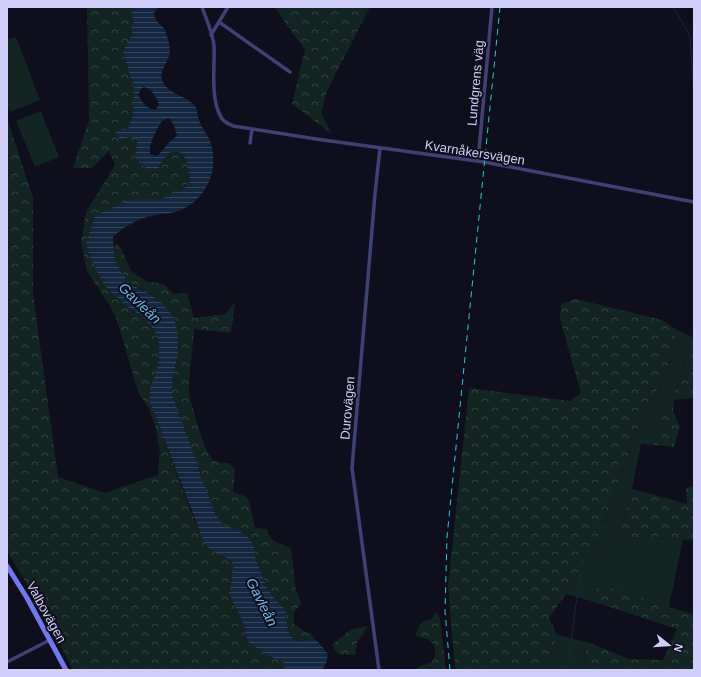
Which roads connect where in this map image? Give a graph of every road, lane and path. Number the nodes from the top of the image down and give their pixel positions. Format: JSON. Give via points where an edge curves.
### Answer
{"nodes":[{"id":1,"x":202,"y":7,"type":"edge"},
{"id":2,"x":228,"y":7,"type":"edge"},
{"id":3,"x":492,"y":7,"type":"edge"},
{"id":4,"x":219,"y":22,"type":"junction"},
{"id":5,"x":212,"y":35,"type":"junction"},
{"id":6,"x":290,"y":72,"type":"dead end"},
{"id":7,"x":252,"y":129,"type":"junction"},
{"id":8,"x":250,"y":143,"type":"dead end"},
{"id":9,"x":380,"y":148,"type":"junction"},
{"id":10,"x":478,"y":161,"type":"junction"},
{"id":11,"x":694,"y":202,"type":"edge"},
{"id":12,"x":7,"y":566,"type":"edge"},
{"id":13,"x":50,"y":640,"type":"junction"},
{"id":14,"x":7,"y":662,"type":"edge"},
{"id":15,"x":66,"y":670,"type":"edge"},
{"id":16,"x":379,"y":670,"type":"edge"}],
"edges":[{"from":1,"to":5,"type":"street","name":"Kvarnåkersvägen"},
{"from":2,"to":4,"type":"street"},
{"from":3,"to":10,"type":"street","name":"Lundgrens väg"},
{"from":4,"to":5,"type":"street"},
{"from":4,"to":6,"type":"street"},
{"from":5,"to":7,"type":"street","name":"Kvarnåkersvägen","via":[[215,96],[221,118],[233,126]]},
{"from":7,"to":8,"type":"street"},
{"from":7,"to":9,"type":"street","name":"Kvarnåkersvägen"},
{"from":9,"to":10,"type":"street","name":"Kvarnåkersvägen"},
{"from":9,"to":16,"type":"street","name":"Durovägen","via":[[352,468]]},
{"from":10,"to":11,"type":"street","name":"Kvarnåkersvägen"},
{"from":12,"to":13,"type":"main road","name":"Valbovägen"},
{"from":13,"to":14,"type":"street"},
{"from":13,"to":15,"type":"main road","name":"Valbovägen"}]}
